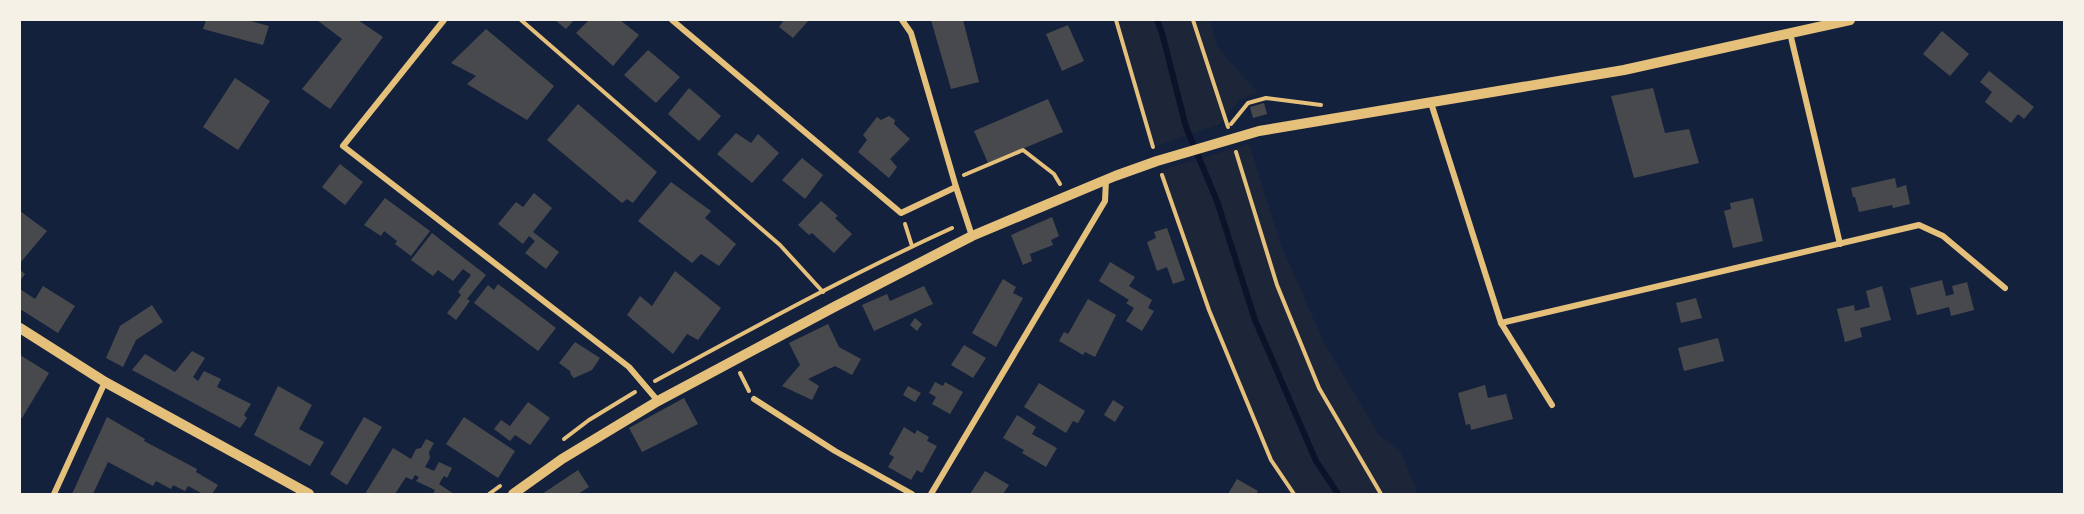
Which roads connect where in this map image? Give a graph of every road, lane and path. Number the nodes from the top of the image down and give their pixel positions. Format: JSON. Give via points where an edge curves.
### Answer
{"nodes":[{"id":1,"x":444,"y":20,"type":"edge"},
{"id":2,"x":521,"y":20,"type":"edge"},
{"id":3,"x":672,"y":20,"type":"edge"},
{"id":4,"x":903,"y":20,"type":"edge"},
{"id":5,"x":1116,"y":20,"type":"edge"},
{"id":6,"x":1193,"y":20,"type":"edge"},
{"id":7,"x":1850,"y":20,"type":"edge"},
{"id":8,"x":1790,"y":33,"type":"junction"},
{"id":9,"x":1431,"y":103,"type":"junction"},
{"id":10,"x":1328,"y":106,"type":"dead end"},
{"id":11,"x":1227,"y":134,"type":"junction"},
{"id":12,"x":1159,"y":156,"type":"junction"},
{"id":13,"x":1106,"y":180,"type":"junction"},
{"id":14,"x":966,"y":183,"type":"dead end"},
{"id":15,"x":1061,"y":185,"type":"dead end"},
{"id":16,"x":956,"y":187,"type":"junction"},
{"id":17,"x":901,"y":213,"type":"junction"},
{"id":18,"x":967,"y":221,"type":"junction"},
{"id":19,"x":972,"y":236,"type":"junction"},
{"id":20,"x":1840,"y":244,"type":"junction"},
{"id":21,"x":912,"y":246,"type":"junction"},
{"id":22,"x":2005,"y":288,"type":"dead end"},
{"id":23,"x":1501,"y":323,"type":"junction"},
{"id":24,"x":20,"y":328,"type":"edge"},
{"id":25,"x":734,"y":360,"type":"junction"},
{"id":26,"x":105,"y":382,"type":"junction"},
{"id":27,"x":754,"y":399,"type":"joint"},
{"id":28,"x":658,"y":401,"type":"junction"},
{"id":29,"x":1552,"y":405,"type":"dead end"},
{"id":30,"x":54,"y":495,"type":"edge"},
{"id":31,"x":309,"y":495,"type":"edge"},
{"id":32,"x":513,"y":495,"type":"edge"},
{"id":33,"x":912,"y":495,"type":"edge"},
{"id":34,"x":931,"y":495,"type":"edge"},
{"id":35,"x":1294,"y":495,"type":"edge"},
{"id":36,"x":1381,"y":495,"type":"edge"}],
"edges":[{"from":1,"to":28,"type":"street","via":[[343,146],[629,367]]},
{"from":2,"to":21,"type":"path","via":[[780,245],[823,292]]},
{"from":3,"to":17,"type":"street"},
{"from":4,"to":16,"type":"street","via":[[911,33]]},
{"from":5,"to":12,"type":"path"},
{"from":6,"to":11,"type":"path"},
{"from":7,"to":8,"type":"street"},
{"from":8,"to":9,"type":"street","via":[[1624,70]]},
{"from":8,"to":20,"type":"street"},
{"from":9,"to":11,"type":"street"},
{"from":9,"to":23,"type":"street"},
{"from":10,"to":11,"type":"path","via":[[1266,99],[1248,103]]},
{"from":11,"to":12,"type":"street"},
{"from":11,"to":36,"type":"path","via":[[1277,285],[1319,388]]},
{"from":12,"to":13,"type":"street"},
{"from":12,"to":35,"type":"path","via":[[1209,310],[1271,460]]},
{"from":13,"to":19,"type":"street"},
{"from":13,"to":34,"type":"street","via":[[1105,201]]},
{"from":14,"to":15,"type":"path","via":[[963,175],[1023,150],[1054,174]]},
{"from":16,"to":17,"type":"street"},
{"from":16,"to":18,"type":"street"},
{"from":17,"to":21,"type":"path"},
{"from":18,"to":19,"type":"street"},
{"from":18,"to":21,"type":"path"},
{"from":19,"to":25,"type":"street"},
{"from":20,"to":22,"type":"street","via":[[1919,225],[1943,236]]},
{"from":20,"to":23,"type":"street"},
{"from":23,"to":29,"type":"street"},
{"from":24,"to":26,"type":"street"},
{"from":25,"to":27,"type":"path"},
{"from":25,"to":28,"type":"street"},
{"from":26,"to":30,"type":"street"},
{"from":26,"to":31,"type":"street"},
{"from":27,"to":33,"type":"street"},
{"from":28,"to":32,"type":"street","via":[[562,459]]}]}
